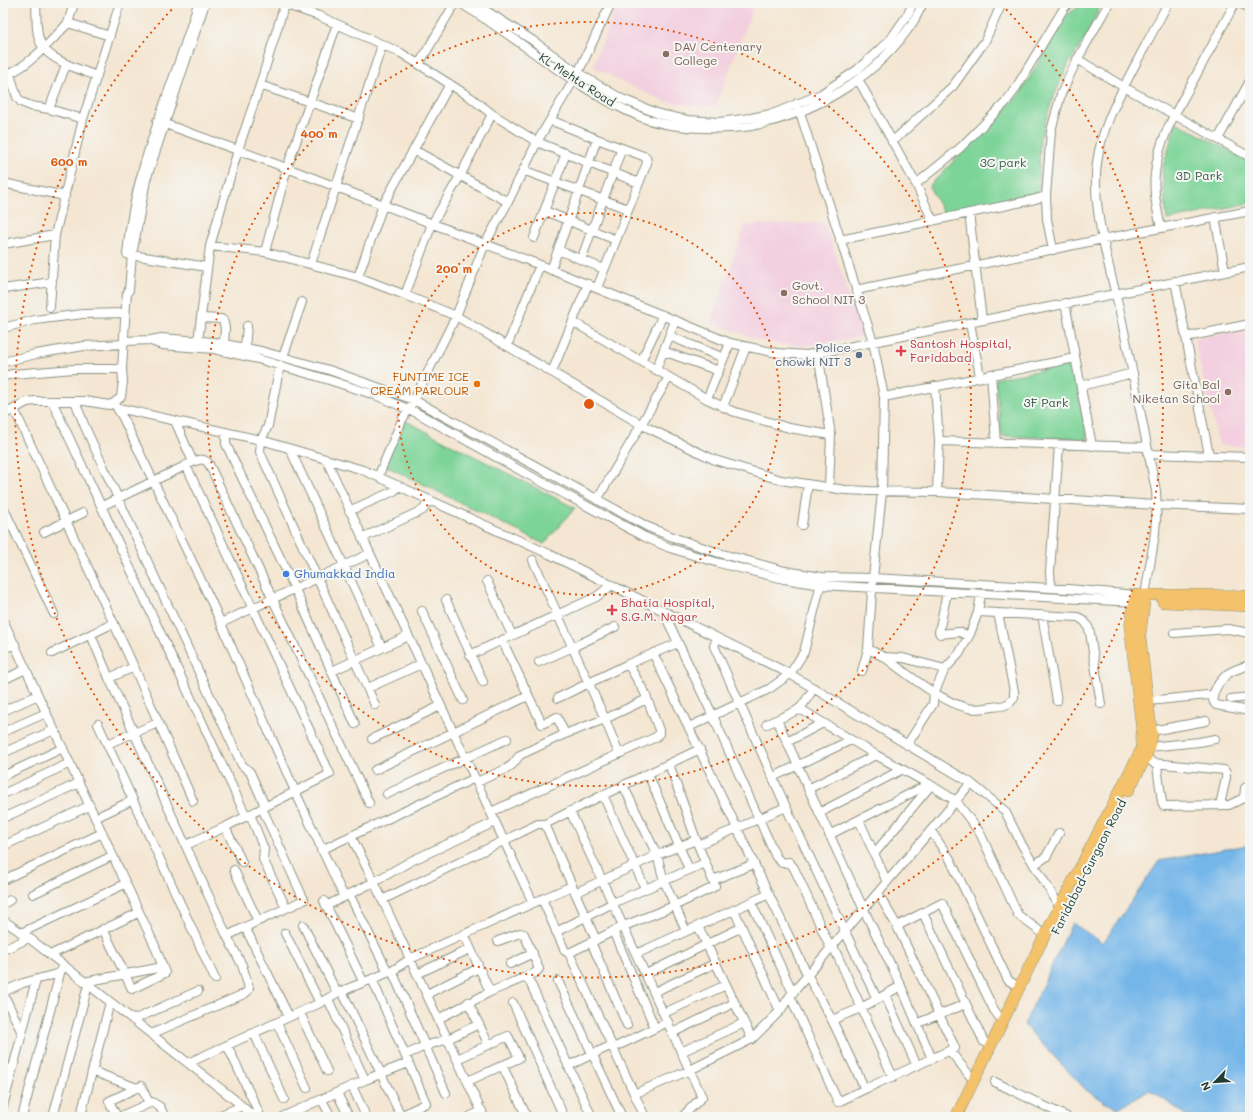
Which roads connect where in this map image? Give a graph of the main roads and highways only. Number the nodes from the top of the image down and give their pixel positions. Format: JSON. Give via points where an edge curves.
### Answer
{"nodes":[{"id":1,"x":1250,"y":596,"type":"edge"},
{"id":2,"x":1140,"y":599,"type":"junction"},
{"id":3,"x":1250,"y":606,"type":"edge"},
{"id":4,"x":1147,"y":755,"type":"junction"},
{"id":5,"x":979,"y":1077,"type":"junction"},
{"id":6,"x":956,"y":1117,"type":"edge"},
{"id":7,"x":964,"y":1117,"type":"edge"}],
"edges":[{"from":1,"to":2,"type":"main road","via":[[1197,595]]},
{"from":2,"to":3,"type":"main road"},
{"from":2,"to":4,"type":"main road","name":"Faridabad-Gurgaon Road","via":[[1140,636],[1152,736]]},
{"from":2,"to":4,"type":"main road","name":"Faridabad-Gurgaon Road","via":[[1130,627],[1142,731],[1141,750]]},
{"from":4,"to":5,"type":"main road","name":"Faridabad-Gurgaon Road"},
{"from":4,"to":5,"type":"main road","name":"Faridabad-Gurgaon Road","via":[[1060,907],[991,1046]]},
{"from":5,"to":6,"type":"main road","name":"Faridabad-Gurgaon Road"},
{"from":5,"to":7,"type":"main road","name":"Faridabad-Gurgaon Road"}]}
